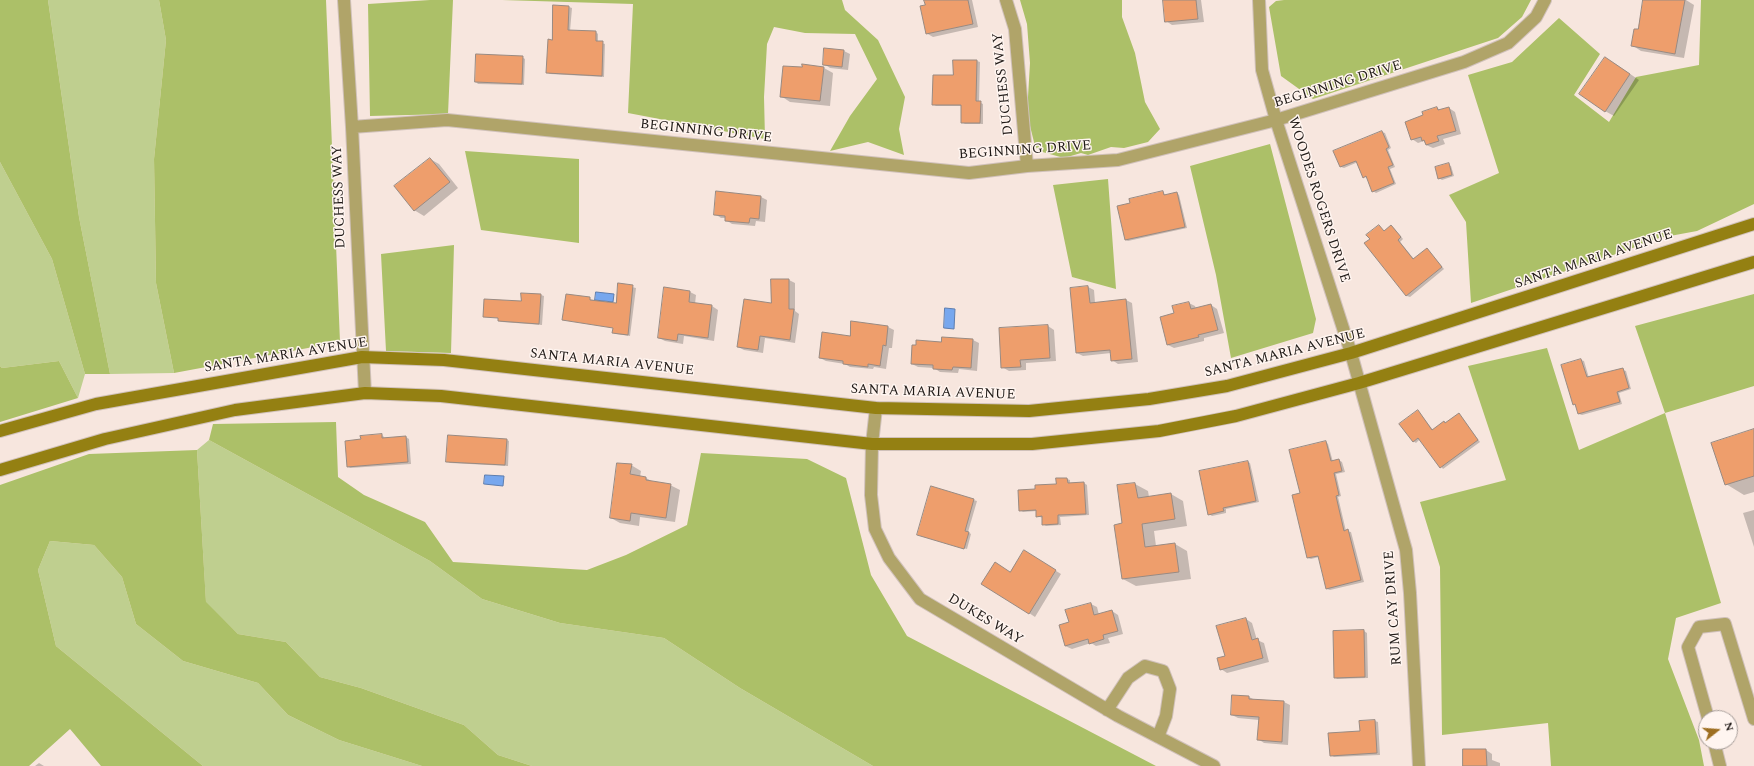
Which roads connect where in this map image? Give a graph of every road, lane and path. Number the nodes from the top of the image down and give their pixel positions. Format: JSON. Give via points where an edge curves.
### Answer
{"nodes":[{"id":1,"x":344,"y":0,"type":"edge"},
{"id":2,"x":1006,"y":0,"type":"edge"},
{"id":3,"x":1259,"y":0,"type":"edge"},
{"id":4,"x":1545,"y":0,"type":"edge"},
{"id":5,"x":1276,"y":120,"type":"junction"},
{"id":6,"x":352,"y":127,"type":"junction"},
{"id":7,"x":1027,"y":166,"type":"junction"},
{"id":8,"x":1754,"y":224,"type":"edge"},
{"id":9,"x":1754,"y":262,"type":"edge"},
{"id":10,"x":1351,"y":354,"type":"junction"},
{"id":11,"x":362,"y":356,"type":"junction"},
{"id":12,"x":1359,"y":382,"type":"junction"},
{"id":13,"x":365,"y":393,"type":"junction"},
{"id":14,"x":876,"y":408,"type":"junction"},
{"id":15,"x":0,"y":432,"type":"edge"},
{"id":16,"x":872,"y":444,"type":"junction"},
{"id":17,"x":0,"y":470,"type":"edge"},
{"id":18,"x":1107,"y":710,"type":"junction"},
{"id":19,"x":1706,"y":710,"type":"edge"},
{"id":20,"x":1754,"y":719,"type":"edge"},
{"id":21,"x":1158,"y":737,"type":"junction"},
{"id":22,"x":1716,"y":750,"type":"edge"},
{"id":23,"x":1214,"y":766,"type":"edge"},
{"id":24,"x":1419,"y":766,"type":"edge"},
{"id":25,"x":1720,"y":766,"type":"edge"}],
"edges":[{"from":1,"to":6,"type":"street","name":"DUCHESS WAY"},
{"from":2,"to":7,"type":"street","name":"DUCHESS WAY","via":[[1015,29]]},
{"from":3,"to":5,"type":"street","name":"WOODES ROGERS DRIVE","via":[[1262,70]]},
{"from":4,"to":5,"type":"street","name":"BEGINNING DRIVE","via":[[1536,17],[1508,43],[1464,62]]},
{"from":5,"to":7,"type":"street","name":"BEGINNING DRIVE","via":[[1118,160]]},
{"from":5,"to":10,"type":"street","name":"WOODES ROGERS DRIVE"},
{"from":6,"to":7,"type":"street","name":"BEGINNING DRIVE","via":[[447,120],[969,173]]},
{"from":6,"to":11,"type":"street","name":"DUCHESS WAY"},
{"from":8,"to":10,"type":"street","name":"SANTA MARIA AVENUE"},
{"from":9,"to":12,"type":"street"},
{"from":10,"to":12,"type":"street","name":"WOODES ROGERS DRIVE"},
{"from":10,"to":14,"type":"street","name":"SANTA MARIA AVENUE","via":[[1227,386],[1149,399],[1029,411]]},
{"from":11,"to":13,"type":"street","name":"DUCHESS WAY"},
{"from":11,"to":14,"type":"street","name":"SANTA MARIA AVENUE","via":[[444,360]]},
{"from":11,"to":15,"type":"street","name":"SANTA MARIA AVENUE","via":[[96,404]]},
{"from":12,"to":16,"type":"street","via":[[1236,416],[1159,431],[1032,444]]},
{"from":12,"to":24,"type":"street","name":"RUM CAY DRIVE","via":[[1406,550]]},
{"from":13,"to":16,"type":"street","via":[[441,396]]},
{"from":13,"to":17,"type":"street","via":[[235,410],[105,439]]},
{"from":14,"to":16,"type":"street","name":"DUKES WAY"},
{"from":16,"to":18,"type":"street","name":"DUKES WAY","via":[[871,495],[875,528],[889,558],[920,599]]},
{"from":18,"to":21,"type":"street","name":"DUKES WAY"},
{"from":18,"to":21,"type":"street","via":[[1128,678],[1145,666],[1163,671],[1170,689],[1166,716]]},
{"from":19,"to":20,"type":"street","via":[[1688,647],[1699,627],[1725,624]]},
{"from":21,"to":23,"type":"street","name":"DUKES WAY"},
{"from":22,"to":25,"type":"street"}]}
